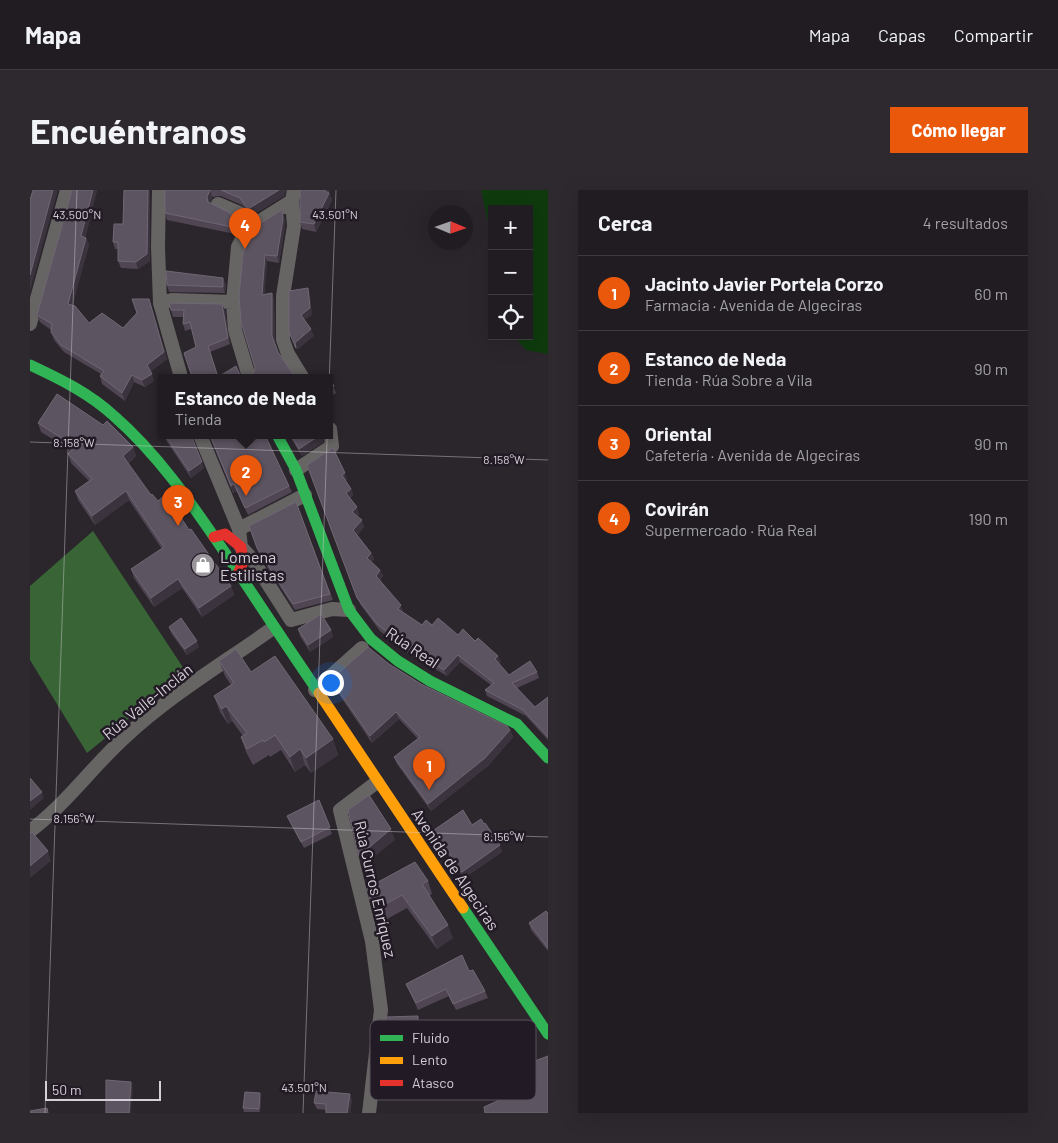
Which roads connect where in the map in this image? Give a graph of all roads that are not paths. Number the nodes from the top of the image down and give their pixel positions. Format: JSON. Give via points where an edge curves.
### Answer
{"nodes":[{"id":1,"x":67,"y":190,"type":"edge"},
{"id":2,"x":160,"y":190,"type":"edge"},
{"id":3,"x":293,"y":195,"type":"edge"},
{"id":4,"x":218,"y":204,"type":"dead end"},
{"id":5,"x":247,"y":229,"type":"junction"},
{"id":6,"x":233,"y":302,"type":"junction"},
{"id":7,"x":160,"y":303,"type":"junction"},
{"id":8,"x":30,"y":324,"type":"edge"},
{"id":9,"x":30,"y":365,"type":"edge"},
{"id":10,"x":180,"y":374,"type":"edge"},
{"id":11,"x":248,"y":374,"type":"edge"},
{"id":12,"x":300,"y":374,"type":"edge"},
{"id":13,"x":202,"y":439,"type":"edge"},
{"id":14,"x":279,"y":439,"type":"edge"},
{"id":15,"x":331,"y":439,"type":"edge"},
{"id":16,"x":296,"y":470,"type":"junction"},
{"id":17,"x":305,"y":495,"type":"junction"},
{"id":18,"x":239,"y":529,"type":"junction"},
{"id":19,"x":214,"y":537,"type":"junction"},
{"id":20,"x":241,"y":547,"type":"junction"},
{"id":21,"x":226,"y":556,"type":"junction"},
{"id":22,"x":238,"y":574,"type":"junction"},
{"id":23,"x":349,"y":610,"type":"junction"},
{"id":24,"x":273,"y":628,"type":"junction"},
{"id":25,"x":362,"y":648,"type":"dead end"},
{"id":26,"x":315,"y":690,"type":"junction"},
{"id":27,"x":548,"y":758,"type":"edge"},
{"id":28,"x":377,"y":782,"type":"junction"},
{"id":29,"x":30,"y":831,"type":"edge"},
{"id":30,"x":380,"y":1020,"type":"edge"},
{"id":31,"x":548,"y":1034,"type":"edge"},
{"id":32,"x":371,"y":1100,"type":"edge"},
{"id":33,"x":369,"y":1113,"type":"edge"}],
"edges":[{"from":1,"to":8,"type":"street"},
{"from":2,"to":7,"type":"street"},
{"from":3,"to":5,"type":"street"},
{"from":3,"to":12,"type":"street","via":[[294,226],[282,296],[283,340]]},
{"from":4,"to":5,"type":"street","via":[[239,213]]},
{"from":5,"to":6,"type":"street","via":[[238,247]]},
{"from":6,"to":7,"type":"street","via":[[172,300]]},
{"from":6,"to":11,"type":"street","via":[[234,330]]},
{"from":7,"to":10,"type":"street"},
{"from":9,"to":19,"type":"main road","name":"Avenida de Algeciras","via":[[50,372],[80,390],[136,434],[157,457]]},
{"from":13,"to":18,"type":"street"},
{"from":14,"to":16,"type":"main road","name":"Rúa Real"},
{"from":15,"to":16,"type":"street","via":[[332,446]]},
{"from":16,"to":17,"type":"main road","name":"Rúa Real"},
{"from":17,"to":18,"type":"street"},
{"from":17,"to":23,"type":"main road","name":"Rúa Real"},
{"from":18,"to":20,"type":"street"},
{"from":19,"to":20,"type":"main road","via":[[225,534]]},
{"from":19,"to":21,"type":"main road","name":"Avenida de Algeciras"},
{"from":20,"to":21,"type":"main road"},
{"from":20,"to":22,"type":"main road","via":[[243,562]]},
{"from":20,"to":23,"type":"street","via":[[252,558],[291,620],[332,609]]},
{"from":21,"to":22,"type":"main road","name":"Avenida de Algeciras"},
{"from":22,"to":24,"type":"main road","name":"Avenida de Algeciras"},
{"from":23,"to":27,"type":"main road","name":"Rúa Real","via":[[371,639],[398,661],[517,724]]},
{"from":24,"to":26,"type":"main road","name":"Avenida de Algeciras"},
{"from":24,"to":29,"type":"street","name":"Rúa Valle-Inclán","via":[[164,705],[125,737],[53,814]]},
{"from":25,"to":26,"type":"street"},
{"from":26,"to":28,"type":"main road","name":"Avenida de Algeciras"},
{"from":28,"to":30,"type":"street","name":"Rúa Curros Enríquez","via":[[340,810],[372,941]]},
{"from":28,"to":31,"type":"main road","name":"Avenida de Algeciras"},
{"from":32,"to":33,"type":"street","name":"Rúa Curros Enríquez"}]}
